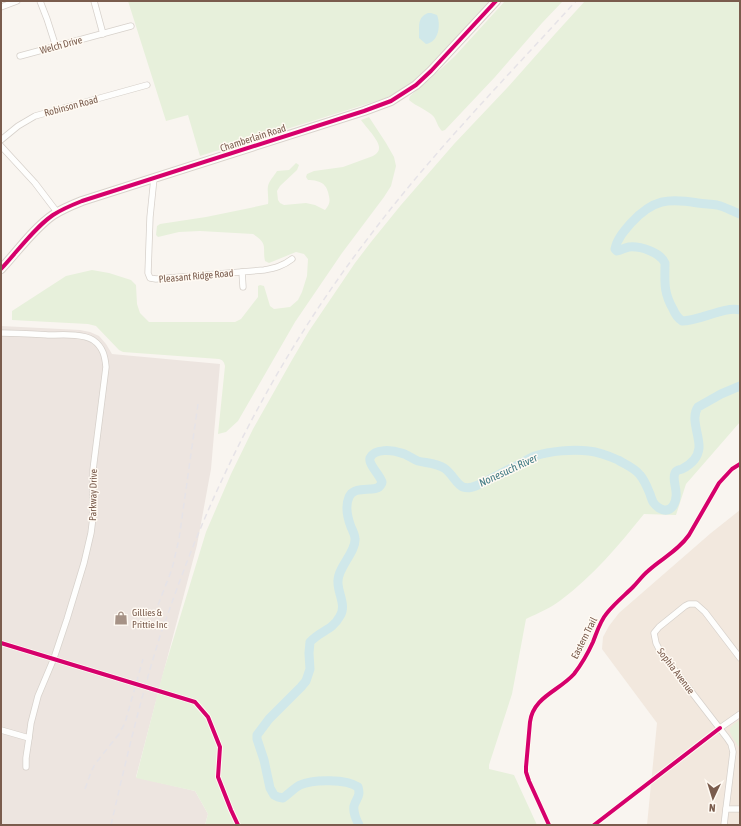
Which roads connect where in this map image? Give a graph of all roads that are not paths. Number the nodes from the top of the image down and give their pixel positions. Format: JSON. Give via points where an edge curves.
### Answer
{"nodes":[{"id":1,"x":17,"y":1,"type":"edge"},
{"id":2,"x":40,"y":1,"type":"edge"},
{"id":3,"x":94,"y":1,"type":"edge"},
{"id":4,"x":496,"y":1,"type":"edge"},
{"id":5,"x":1,"y":7,"type":"edge"},
{"id":6,"x":131,"y":26,"type":"dead end"},
{"id":7,"x":103,"y":34,"type":"junction"},
{"id":8,"x":56,"y":47,"type":"junction"},
{"id":9,"x":20,"y":56,"type":"dead end"},
{"id":10,"x":147,"y":85,"type":"dead end"},
{"id":11,"x":1,"y":140,"type":"edge"},
{"id":12,"x":1,"y":146,"type":"edge"},
{"id":13,"x":154,"y":178,"type":"junction"},
{"id":14,"x":57,"y":212,"type":"junction"},
{"id":15,"x":292,"y":259,"type":"dead end"},
{"id":16,"x":1,"y":269,"type":"edge"},
{"id":17,"x":242,"y":272,"type":"junction"},
{"id":18,"x":243,"y":287,"type":"dead end"},
{"id":19,"x":1,"y":333,"type":"edge"},
{"id":20,"x":740,"y":658,"type":"edge"},
{"id":21,"x":740,"y":714,"type":"edge"},
{"id":22,"x":720,"y":728,"type":"junction"},
{"id":23,"x":1,"y":730,"type":"edge"},
{"id":24,"x":29,"y":738,"type":"junction"},
{"id":25,"x":26,"y":766,"type":"dead end"},
{"id":26,"x":726,"y":809,"type":"junction"},
{"id":27,"x":740,"y":809,"type":"edge"},
{"id":28,"x":724,"y":825,"type":"edge"}],
"edges":[{"from":1,"to":5,"type":"street"},
{"from":2,"to":8,"type":"street"},
{"from":3,"to":7,"type":"street"},
{"from":4,"to":13,"type":"street","name":"Chamberlain Road","via":[[427,75],[391,101]]},
{"from":6,"to":7,"type":"street","name":"Welch Drive"},
{"from":7,"to":8,"type":"street","name":"Welch Drive"},
{"from":8,"to":9,"type":"street","name":"Welch Drive"},
{"from":10,"to":11,"type":"street","name":"Robinson Road","via":[[35,116]]},
{"from":12,"to":14,"type":"street"},
{"from":13,"to":14,"type":"street","name":"Chamberlain Road"},
{"from":13,"to":17,"type":"street","name":"Pleasant Ridge Road","via":[[150,217],[150,278]]},
{"from":14,"to":16,"type":"street","name":"Chamberlain Road","via":[[37,229]]},
{"from":15,"to":17,"type":"street","name":"Pleasant Ridge Road","via":[[274,269]]},
{"from":17,"to":18,"type":"street"},
{"from":19,"to":24,"type":"street","name":"Parkway Drive","via":[[85,337],[101,348],[105,363],[94,465],[91,533],[67,619],[35,705]]},
{"from":20,"to":22,"type":"street","name":"Sophia Avenue","via":[[696,604],[684,606],[654,633],[660,650]]},
{"from":21,"to":22,"type":"street"},
{"from":22,"to":26,"type":"street","via":[[731,744],[733,752]]},
{"from":23,"to":24,"type":"street"},
{"from":24,"to":25,"type":"street","name":"Parkway Drive"},
{"from":26,"to":27,"type":"street"},
{"from":26,"to":28,"type":"street"}]}
